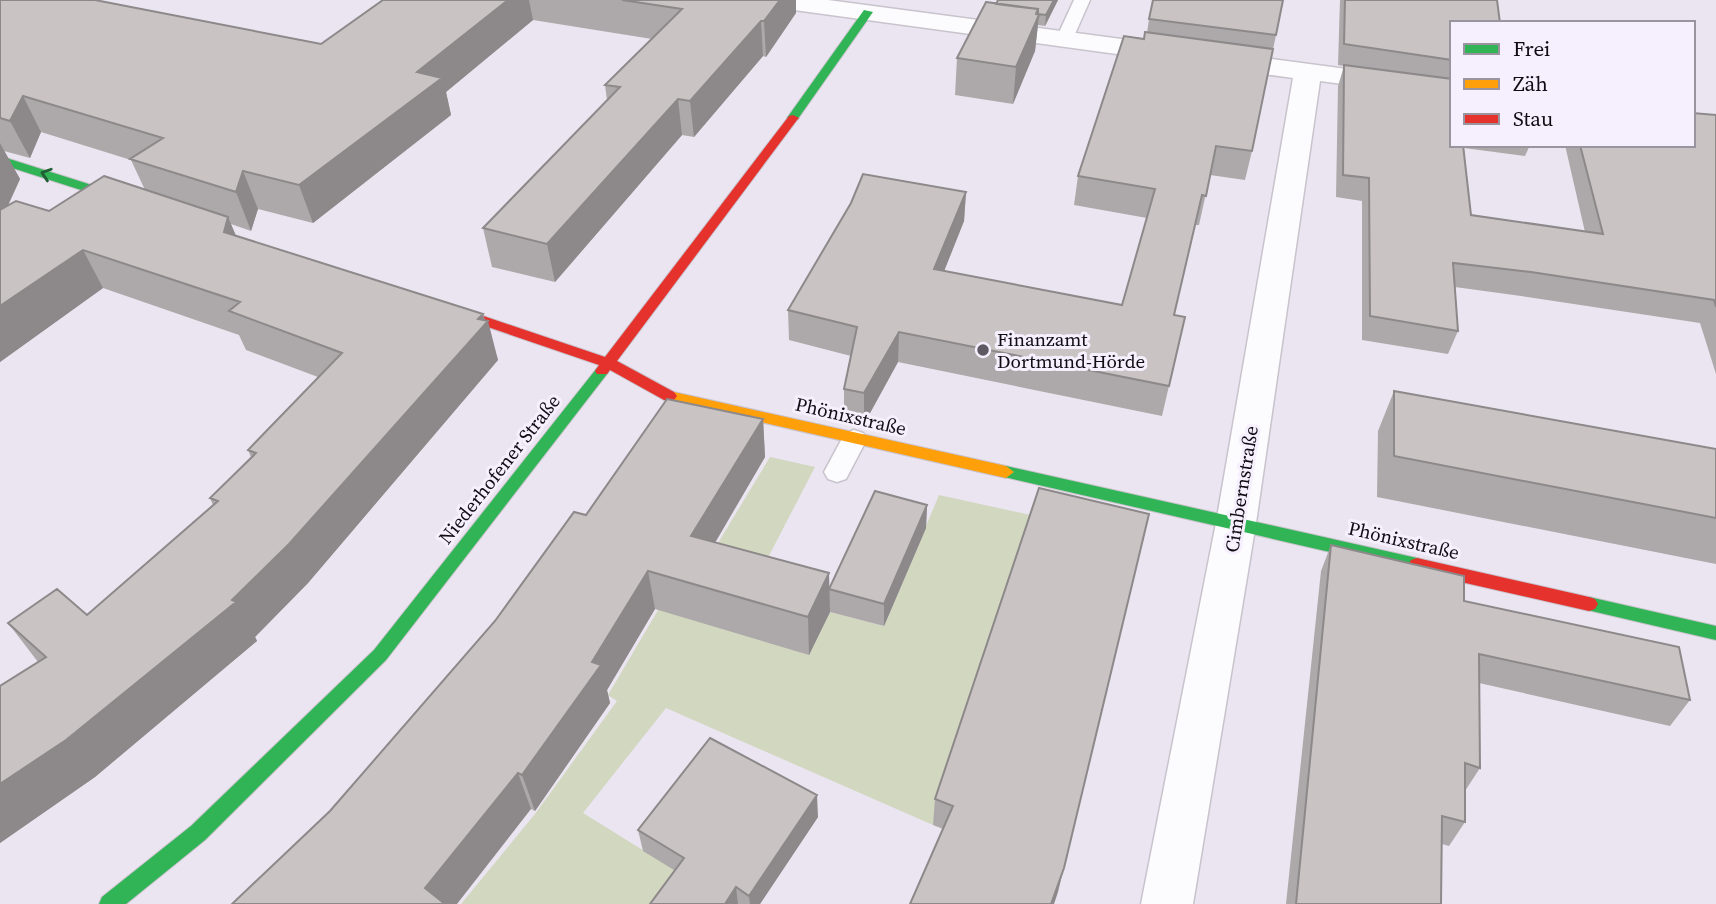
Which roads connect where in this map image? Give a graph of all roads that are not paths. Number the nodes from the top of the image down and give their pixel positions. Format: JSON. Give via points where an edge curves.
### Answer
{"nodes":[{"id":1,"x":772,"y":0,"type":"edge"},
{"id":2,"x":1082,"y":0,"type":"edge"},
{"id":3,"x":868,"y":12,"type":"junction"},
{"id":4,"x":1065,"y":39,"type":"junction"},
{"id":5,"x":1308,"y":72,"type":"junction"},
{"id":6,"x":1450,"y":91,"type":"edge"},
{"id":7,"x":0,"y":160,"type":"edge"},
{"id":8,"x":92,"y":189,"type":"junction"},
{"id":9,"x":144,"y":207,"type":"edge"},
{"id":10,"x":57,"y":210,"type":"edge"},
{"id":11,"x":424,"y":301,"type":"edge"},
{"id":12,"x":609,"y":363,"type":"junction"},
{"id":13,"x":854,"y":439,"type":"junction"},
{"id":14,"x":837,"y":472,"type":"dead end"},
{"id":15,"x":1236,"y":523,"type":"junction"},
{"id":16,"x":1716,"y":634,"type":"edge"},
{"id":17,"x":110,"y":904,"type":"edge"},
{"id":18,"x":1167,"y":904,"type":"edge"}],
"edges":[{"from":1,"to":3,"type":"street"},
{"from":2,"to":4,"type":"lane"},
{"from":3,"to":4,"type":"street"},
{"from":3,"to":12,"type":"street","name":"Niederhofener Straße","via":[[757,169]]},
{"from":4,"to":5,"type":"street"},
{"from":5,"to":6,"type":"street"},
{"from":5,"to":15,"type":"street","name":"Cimbernstraße"},
{"from":8,"to":7,"type":"street","one_way":true},
{"from":8,"to":9,"type":"street"},
{"from":8,"to":10,"type":"street"},
{"from":11,"to":12,"type":"street","name":"Phönixstraße"},
{"from":12,"to":13,"type":"street","name":"Phönixstraße","via":[[662,394]]},
{"from":12,"to":17,"type":"street","name":"Niederhofener Straße","via":[[380,655],[198,833]]},
{"from":13,"to":14,"type":"lane"},
{"from":13,"to":15,"type":"street","name":"Phönixstraße"},
{"from":15,"to":16,"type":"street","name":"Phönixstraße"},
{"from":15,"to":18,"type":"street","name":"Cimbernstraße"}]}
